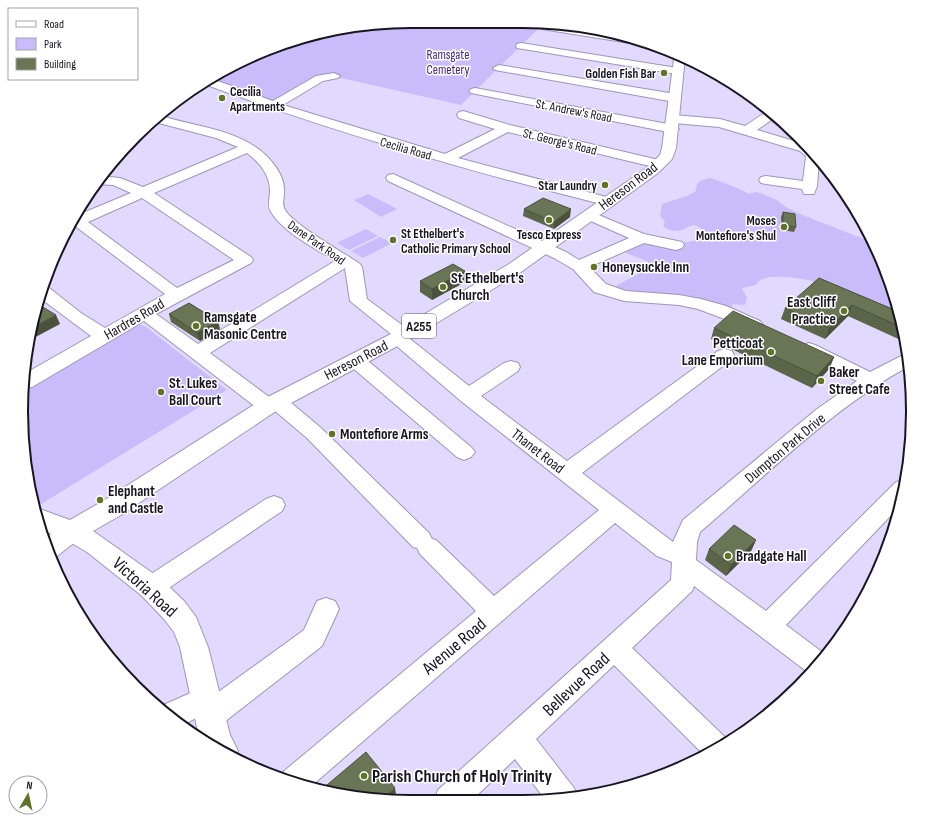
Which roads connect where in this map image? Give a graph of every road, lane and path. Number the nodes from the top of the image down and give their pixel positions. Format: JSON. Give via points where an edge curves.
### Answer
{"nodes":[{"id":1,"x":521,"y":46,"type":"dead end"},
{"id":2,"x":674,"y":59,"type":"edge"},
{"id":3,"x":681,"y":63,"type":"edge"},
{"id":4,"x":498,"y":68,"type":"dead end"},
{"id":5,"x":334,"y":76,"type":"dead end"},
{"id":6,"x":213,"y":84,"type":"edge"},
{"id":7,"x":475,"y":91,"type":"dead end"},
{"id":8,"x":675,"y":98,"type":"junction"},
{"id":9,"x":273,"y":106,"type":"junction"},
{"id":10,"x":463,"y":115,"type":"dead end"},
{"id":11,"x":768,"y":117,"type":"edge"},
{"id":12,"x":161,"y":121,"type":"edge"},
{"id":13,"x":169,"y":124,"type":"junction"},
{"id":14,"x":673,"y":124,"type":"junction"},
{"id":15,"x":157,"y":125,"type":"edge"},
{"id":16,"x":506,"y":128,"type":"junction"},
{"id":17,"x":747,"y":131,"type":"junction"},
{"id":18,"x":248,"y":148,"type":"junction"},
{"id":19,"x":801,"y":148,"type":"edge"},
{"id":20,"x":444,"y":159,"type":"junction"},
{"id":21,"x":812,"y":161,"type":"edge"},
{"id":22,"x":658,"y":164,"type":"junction"},
{"id":23,"x":393,"y":178,"type":"dead end"},
{"id":24,"x":105,"y":180,"type":"edge"},
{"id":25,"x":766,"y":180,"type":"dead end"},
{"id":26,"x":144,"y":193,"type":"junction"},
{"id":27,"x":608,"y":202,"type":"junction"},
{"id":28,"x":589,"y":215,"type":"junction"},
{"id":29,"x":79,"y":220,"type":"edge"},
{"id":30,"x":77,"y":224,"type":"edge"},
{"id":31,"x":641,"y":238,"type":"junction"},
{"id":32,"x":676,"y":246,"type":"dead end"},
{"id":33,"x":544,"y":249,"type":"junction"},
{"id":34,"x":346,"y":261,"type":"junction"},
{"id":35,"x":579,"y":266,"type":"junction"},
{"id":36,"x":46,"y":294,"type":"edge"},
{"id":37,"x":176,"y":295,"type":"junction"},
{"id":38,"x":144,"y":313,"type":"junction"},
{"id":39,"x":767,"y":330,"type":"edge"},
{"id":40,"x":104,"y":336,"type":"junction"},
{"id":41,"x":401,"y":336,"type":"junction"},
{"id":42,"x":795,"y":343,"type":"edge"},
{"id":43,"x":197,"y":353,"type":"junction"},
{"id":44,"x":725,"y":355,"type":"dead end"},
{"id":45,"x":354,"y":360,"type":"junction"},
{"id":46,"x":903,"y":362,"type":"edge"},
{"id":47,"x":510,"y":367,"type":"dead end"},
{"id":48,"x":30,"y":379,"type":"edge"},
{"id":49,"x":871,"y":380,"type":"junction"},
{"id":50,"x":468,"y":396,"type":"junction"},
{"id":51,"x":272,"y":403,"type":"junction"},
{"id":52,"x":464,"y":452,"type":"dead end"},
{"id":53,"x":566,"y":473,"type":"junction"},
{"id":54,"x":897,"y":495,"type":"edge"},
{"id":55,"x":274,"y":505,"type":"dead end"},
{"id":56,"x":614,"y":510,"type":"junction"},
{"id":57,"x":44,"y":521,"type":"edge"},
{"id":58,"x":72,"y":531,"type":"junction"},
{"id":59,"x":52,"y":546,"type":"edge"},
{"id":60,"x":684,"y":560,"type":"junction"},
{"id":61,"x":151,"y":587,"type":"junction"},
{"id":62,"x":326,"y":609,"type":"dead end"},
{"id":63,"x":494,"y":612,"type":"junction"},
{"id":64,"x":768,"y":626,"type":"junction"},
{"id":65,"x":614,"y":648,"type":"junction"},
{"id":66,"x":814,"y":661,"type":"edge"},
{"id":67,"x":208,"y":707,"type":"junction"},
{"id":68,"x":177,"y":715,"type":"edge"},
{"id":69,"x":517,"y":738,"type":"junction"},
{"id":70,"x":216,"y":741,"type":"edge"},
{"id":71,"x":714,"y":744,"type":"edge"},
{"id":72,"x":298,"y":778,"type":"edge"},
{"id":73,"x":559,"y":793,"type":"edge"},
{"id":74,"x":455,"y":795,"type":"edge"}],
"edges":[{"from":1,"to":2,"type":"street"},
{"from":3,"to":8,"type":"main road","name":"Hereson Road","number":"A255"},
{"from":4,"to":8,"type":"street"},
{"from":5,"to":9,"type":"street","via":[[320,78]]},
{"from":6,"to":9,"type":"street","name":"Cecilia Road"},
{"from":7,"to":14,"type":"street","name":"St. Andrew's Road"},
{"from":8,"to":14,"type":"main road","name":"Hereson Road","number":"A255"},
{"from":9,"to":20,"type":"street","name":"Cecilia Road"},
{"from":10,"to":16,"type":"street","name":"St. George's Road"},
{"from":11,"to":17,"type":"street"},
{"from":12,"to":13,"type":"street"},
{"from":13,"to":15,"type":"street"},
{"from":13,"to":18,"type":"street","name":"Dane Park Road","via":[[222,136]]},
{"from":14,"to":17,"type":"street","name":"St. Andrew's Road","via":[[720,123]]},
{"from":14,"to":22,"type":"main road","name":"Hereson Road","number":"A255","via":[[667,156]]},
{"from":16,"to":20,"type":"street"},
{"from":16,"to":22,"type":"street","name":"St. George's Road"},
{"from":17,"to":19,"type":"street","name":"St. Andrew's Road"},
{"from":18,"to":26,"type":"street"},
{"from":18,"to":34,"type":"street","name":"Dane Park Road","via":[[257,154],[271,171],[277,188],[276,207],[279,213]]},
{"from":20,"to":27,"type":"street","name":"Cecilia Road"},
{"from":21,"to":25,"type":"street","via":[[810,189]]},
{"from":22,"to":27,"type":"main road","name":"Hereson Road","number":"A255"},
{"from":23,"to":33,"type":"street"},
{"from":24,"to":26,"type":"street","via":[[115,181]]},
{"from":26,"to":29,"type":"street"},
{"from":26,"to":37,"type":"street","name":"Hardres Road","via":[[245,260]]},
{"from":27,"to":28,"type":"main road","name":"Hereson Road","number":"A255"},
{"from":28,"to":31,"type":"street"},
{"from":28,"to":33,"type":"main road","name":"Hereson Road","number":"A255"},
{"from":30,"to":37,"type":"street"},
{"from":31,"to":32,"type":"street","via":[[653,238]]},
{"from":31,"to":35,"type":"street"},
{"from":33,"to":35,"type":"street"},
{"from":33,"to":41,"type":"main road","name":"Hereson Road","number":"A255"},
{"from":34,"to":41,"type":"street","name":"Dane Park Road","via":[[356,272],[359,301]]},
{"from":34,"to":43,"type":"street"},
{"from":35,"to":39,"type":"street","via":[[600,288],[624,296],[701,304]]},
{"from":36,"to":40,"type":"street"},
{"from":37,"to":38,"type":"street","name":"Hardres Road"},
{"from":38,"to":40,"type":"street","name":"Hardres Road"},
{"from":38,"to":43,"type":"street"},
{"from":40,"to":48,"type":"street","name":"Hardres Road"},
{"from":41,"to":45,"type":"main road","name":"Hereson Road","number":"A255"},
{"from":41,"to":50,"type":"street","name":"Thanet Road"},
{"from":42,"to":49,"type":"street"},
{"from":43,"to":51,"type":"street"},
{"from":44,"to":53,"type":"street"},
{"from":45,"to":51,"type":"main road","name":"Hereson Road","number":"A255"},
{"from":45,"to":52,"type":"street"},
{"from":46,"to":49,"type":"street","name":"Dumpton Park Drive"},
{"from":47,"to":50,"type":"street"},
{"from":49,"to":60,"type":"street","name":"Dumpton Park Drive","via":[[824,414],[692,527],[685,542]]},
{"from":50,"to":53,"type":"street","name":"Thanet Road"},
{"from":51,"to":58,"type":"main road","name":"Hereson Road","number":"A255","via":[[112,508]]},
{"from":51,"to":63,"type":"street","via":[[314,433]]},
{"from":53,"to":56,"type":"street","name":"Thanet Road"},
{"from":54,"to":64,"type":"street"},
{"from":55,"to":61,"type":"street"},
{"from":56,"to":60,"type":"street","name":"Thanet Road","via":[[665,549]]},
{"from":56,"to":63,"type":"street","name":"Avenue Road"},
{"from":57,"to":58,"type":"main road","name":"Victoria Road"},
{"from":58,"to":59,"type":"street"},
{"from":58,"to":61,"type":"main road","name":"Victoria Road","via":[[96,545]]},
{"from":60,"to":64,"type":"street","name":"Thanet Road"},
{"from":60,"to":65,"type":"street","name":"Bellevue Road","via":[[683,584]]},
{"from":61,"to":67,"type":"main road","name":"Victoria Road","via":[[186,626],[194,647]]},
{"from":62,"to":67,"type":"street","via":[[313,638]]},
{"from":63,"to":72,"type":"street","name":"Avenue Road"},
{"from":64,"to":66,"type":"street","name":"Thanet Road"},
{"from":65,"to":69,"type":"street","name":"Bellevue Road"},
{"from":65,"to":71,"type":"street"},
{"from":67,"to":68,"type":"street"},
{"from":67,"to":70,"type":"main road","name":"Victoria Road"},
{"from":69,"to":73,"type":"street"},
{"from":69,"to":74,"type":"street","name":"Bellevue Road"}]}
